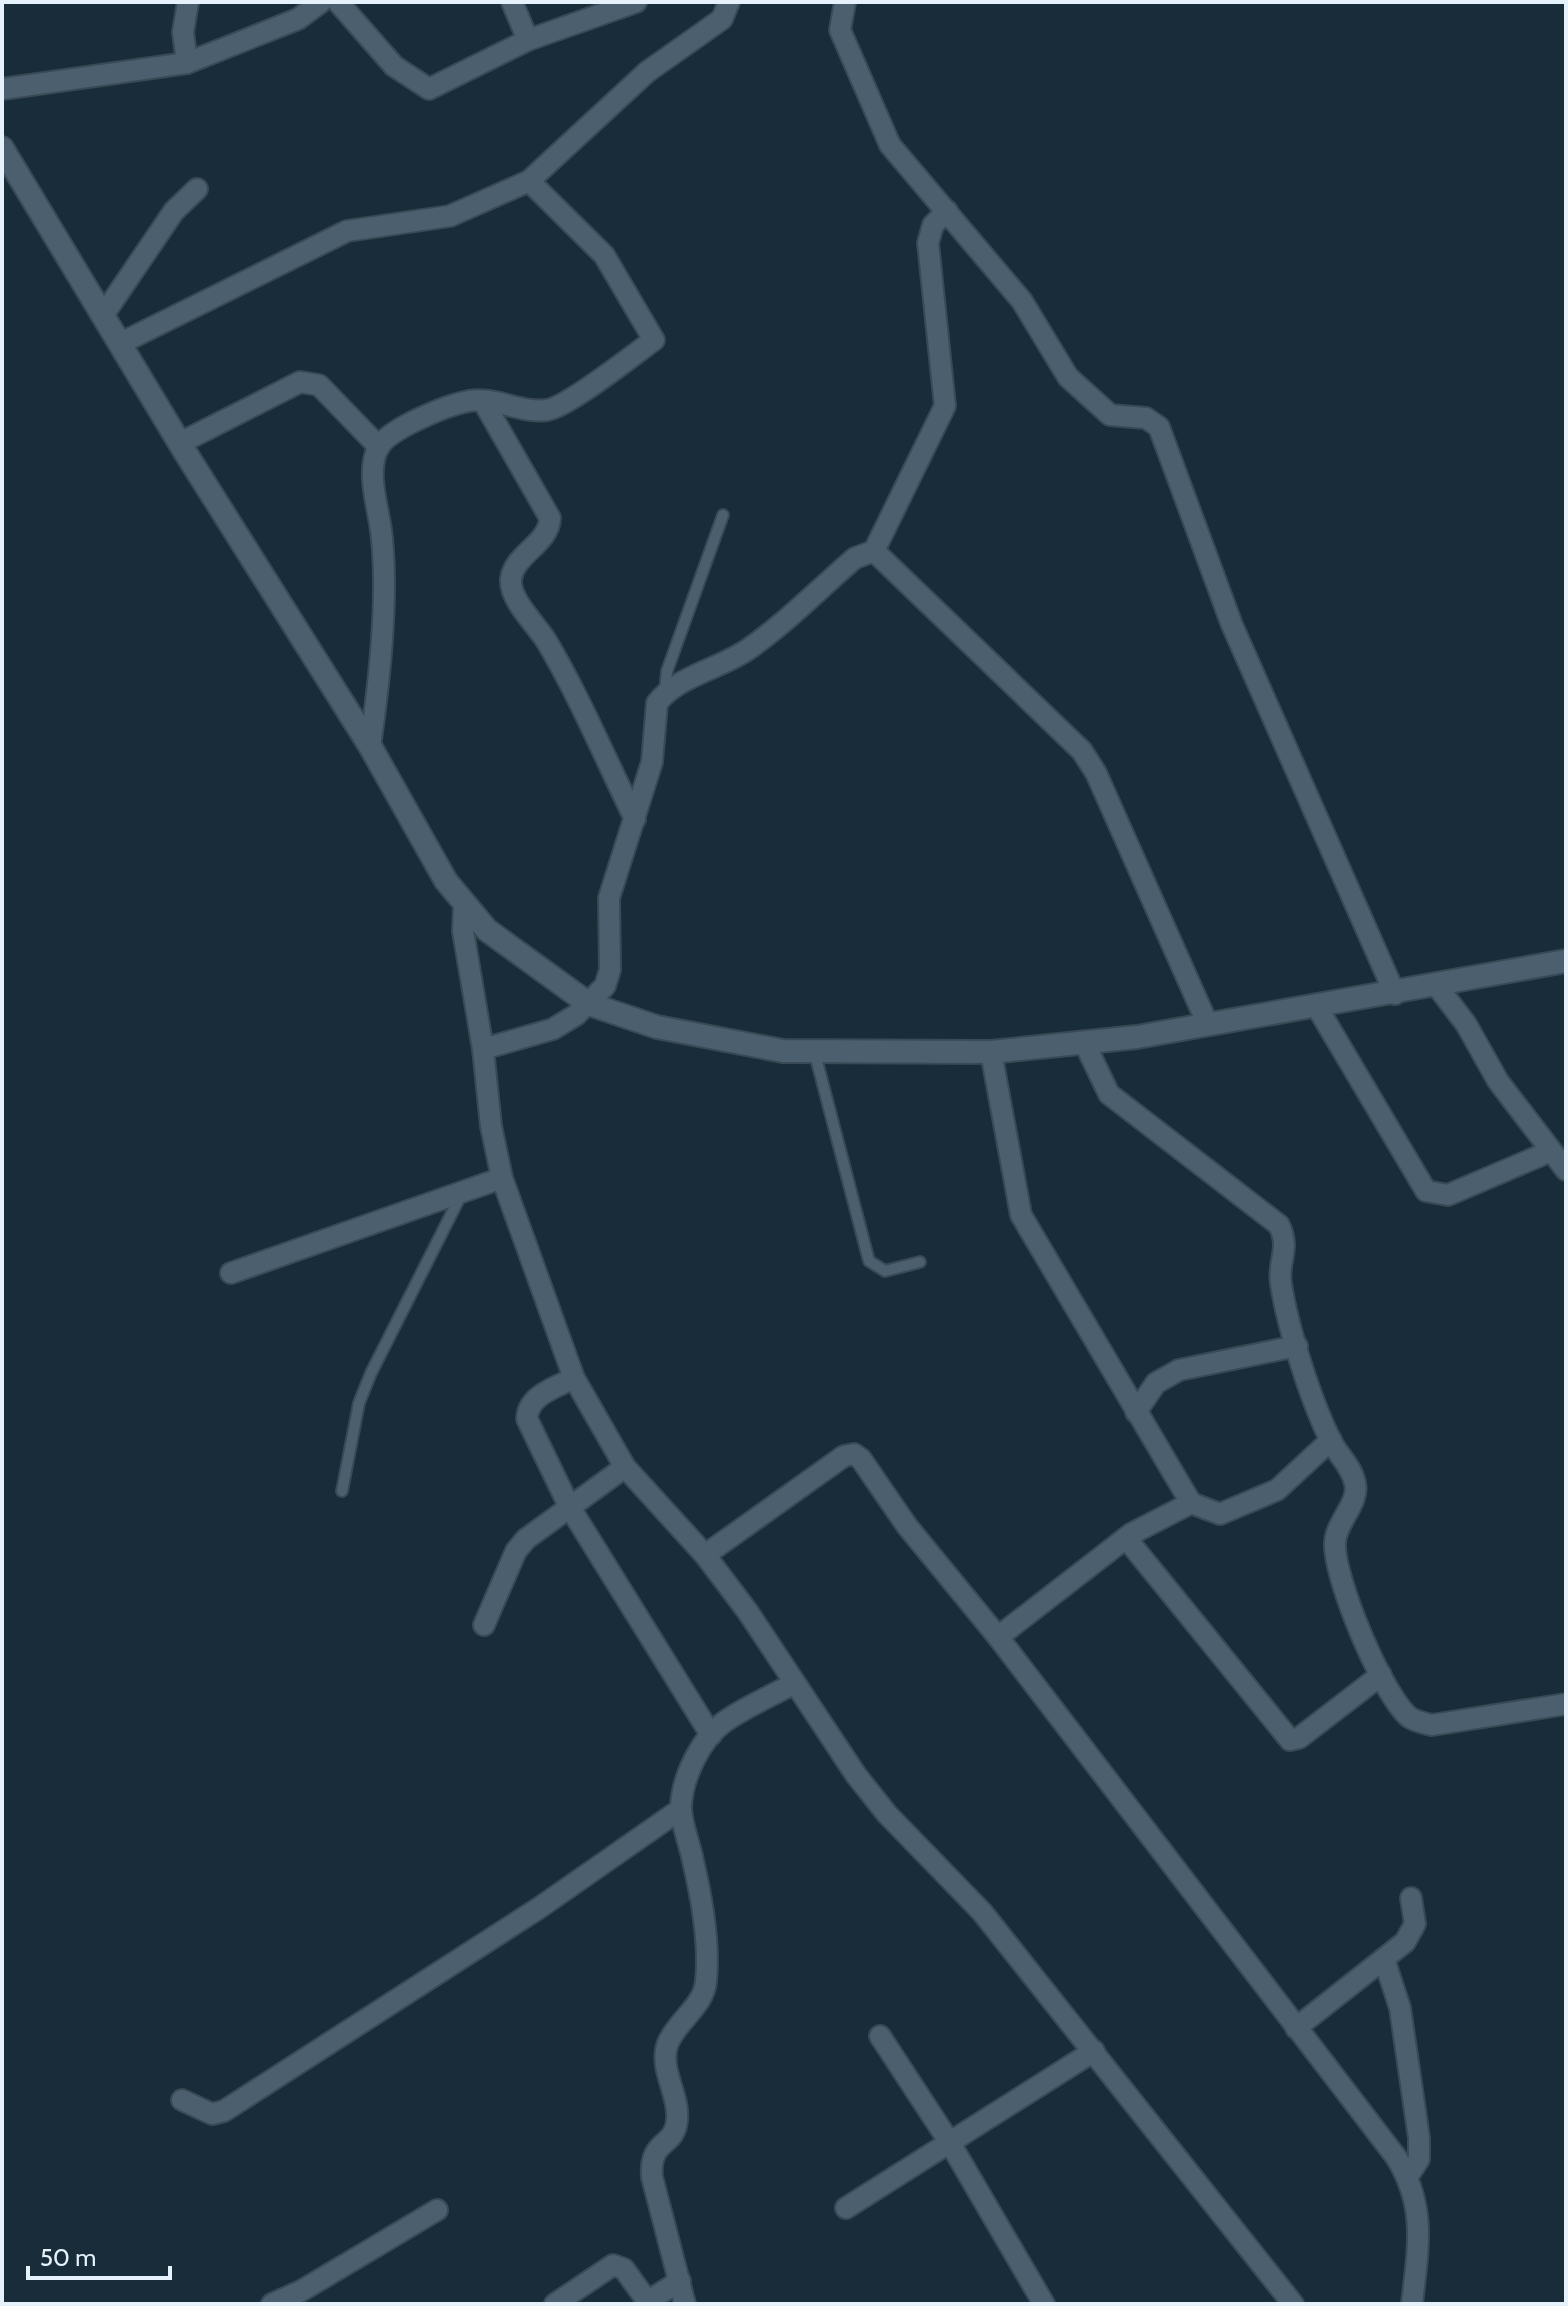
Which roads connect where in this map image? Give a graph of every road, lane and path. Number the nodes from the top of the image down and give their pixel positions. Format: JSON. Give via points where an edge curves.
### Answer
{"nodes":[{"id":1,"x":188,"y":2,"type":"edge"},
{"id":2,"x":321,"y":2,"type":"edge"},
{"id":3,"x":338,"y":2,"type":"edge"},
{"id":4,"x":512,"y":2,"type":"edge"},
{"id":5,"x":636,"y":2,"type":"edge"},
{"id":6,"x":729,"y":2,"type":"edge"},
{"id":7,"x":845,"y":2,"type":"edge"},
{"id":8,"x":528,"y":40,"type":"junction"},
{"id":9,"x":187,"y":63,"type":"junction"},
{"id":10,"x":2,"y":89,"type":"edge"},
{"id":11,"x":2,"y":148,"type":"edge"},
{"id":12,"x":529,"y":181,"type":"junction"},
{"id":13,"x":197,"y":189,"type":"dead end"},
{"id":14,"x":947,"y":211,"type":"junction"},
{"id":15,"x":104,"y":314,"type":"junction"},
{"id":16,"x":121,"y":343,"type":"junction"},
{"id":17,"x":483,"y":401,"type":"junction"},
{"id":18,"x":180,"y":443,"type":"junction"},
{"id":19,"x":379,"y":447,"type":"junction"},
{"id":20,"x":723,"y":515,"type":"dead end"},
{"id":21,"x":874,"y":551,"type":"junction"},
{"id":22,"x":665,"y":693,"type":"junction"},
{"id":23,"x":370,"y":746,"type":"junction"},
{"id":24,"x":635,"y":819,"type":"junction"},
{"id":25,"x":464,"y":905,"type":"junction"},
{"id":26,"x":1566,"y":961,"type":"edge"},
{"id":27,"x":1437,"y":986,"type":"junction"},
{"id":28,"x":1395,"y":994,"type":"junction"},
{"id":29,"x":589,"y":1004,"type":"junction"},
{"id":30,"x":1317,"y":1007,"type":"junction"},
{"id":31,"x":1208,"y":1025,"type":"junction"},
{"id":32,"x":1084,"y":1042,"type":"junction"},
{"id":33,"x":483,"y":1049,"type":"junction"},
{"id":34,"x":991,"y":1052,"type":"junction"},
{"id":35,"x":815,"y":1054,"type":"junction"},
{"id":36,"x":1551,"y":1151,"type":"junction"},
{"id":37,"x":1566,"y":1170,"type":"edge"},
{"id":38,"x":502,"y":1178,"type":"junction"},
{"id":39,"x":462,"y":1192,"type":"junction"},
{"id":40,"x":920,"y":1262,"type":"dead end"},
{"id":41,"x":231,"y":1273,"type":"dead end"},
{"id":42,"x":1297,"y":1346,"type":"junction"},
{"id":43,"x":574,"y":1378,"type":"junction"},
{"id":44,"x":1136,"y":1412,"type":"junction"},
{"id":45,"x":1331,"y":1440,"type":"junction"},
{"id":46,"x":625,"y":1467,"type":"junction"},
{"id":47,"x":342,"y":1491,"type":"dead end"},
{"id":48,"x":1191,"y":1503,"type":"junction"},
{"id":49,"x":569,"y":1506,"type":"junction"},
{"id":50,"x":1126,"y":1538,"type":"junction"},
{"id":51,"x":705,"y":1555,"type":"junction"},
{"id":52,"x":484,"y":1625,"type":"dead end"},
{"id":53,"x":998,"y":1637,"type":"junction"},
{"id":54,"x":1381,"y":1675,"type":"junction"},
{"id":55,"x":793,"y":1684,"type":"junction"},
{"id":56,"x":1566,"y":1704,"type":"edge"},
{"id":57,"x":711,"y":1735,"type":"junction"},
{"id":58,"x":681,"y":1809,"type":"junction"},
{"id":59,"x":1411,"y":1898,"type":"dead end"},
{"id":60,"x":1384,"y":1959,"type":"junction"},
{"id":61,"x":1296,"y":2028,"type":"junction"},
{"id":62,"x":880,"y":2036,"type":"dead end"},
{"id":63,"x":1094,"y":2051,"type":"junction"},
{"id":64,"x":182,"y":2100,"type":"dead end"},
{"id":65,"x":950,"y":2143,"type":"junction"},
{"id":66,"x":1408,"y":2176,"type":"junction"},
{"id":67,"x":846,"y":2208,"type":"dead end"},
{"id":68,"x":437,"y":2210,"type":"dead end"},
{"id":69,"x":680,"y":2281,"type":"junction"},
{"id":70,"x":306,"y":2297,"type":"edge"},
{"id":71,"x":272,"y":2304,"type":"edge"},
{"id":72,"x":555,"y":2304,"type":"edge"},
{"id":73,"x":685,"y":2304,"type":"edge"},
{"id":74,"x":1044,"y":2304,"type":"edge"},
{"id":75,"x":1293,"y":2304,"type":"edge"},
{"id":76,"x":1412,"y":2304,"type":"edge"}],
"edges":[{"from":1,"to":9,"type":"street","via":[[183,32]]},
{"from":2,"to":9,"type":"street","via":[[298,19]]},
{"from":3,"to":8,"type":"street","via":[[394,66],[429,89]]},
{"from":4,"to":8,"type":"street"},
{"from":5,"to":8,"type":"street"},
{"from":6,"to":12,"type":"street","via":[[722,19],[647,72]]},
{"from":7,"to":14,"type":"street","via":[[840,30],[883,133]]},
{"from":9,"to":10,"type":"street"},
{"from":11,"to":15,"type":"street"},
{"from":12,"to":16,"type":"street","via":[[450,216],[347,231]]},
{"from":12,"to":17,"type":"street","via":[[604,255],[654,340],[548,410]]},
{"from":13,"to":15,"type":"street","via":[[174,211]]},
{"from":14,"to":21,"type":"street","via":[[933,225],[928,243],[945,406]]},
{"from":14,"to":28,"type":"street","via":[[1022,301],[1049,350],[1084,394],[1110,415],[1146,418],[1159,427],[1232,625]]},
{"from":15,"to":16,"type":"street"},
{"from":16,"to":18,"type":"street"},
{"from":17,"to":19,"type":"street","via":[[469,401],[397,430]]},
{"from":17,"to":24,"type":"street","via":[[550,518],[546,533],[514,570],[513,593],[547,642]]},
{"from":18,"to":19,"type":"street","via":[[309,381]]},
{"from":18,"to":23,"type":"street"},
{"from":19,"to":23,"type":"street","via":[[374,494],[383,572]]},
{"from":20,"to":22,"type":"lane","via":[[667,671]]},
{"from":21,"to":22,"type":"street","via":[[855,558],[750,648]]},
{"from":21,"to":31,"type":"street","via":[[1091,763]]},
{"from":22,"to":24,"type":"street","via":[[654,711],[652,762]]},
{"from":23,"to":25,"type":"street"},
{"from":24,"to":29,"type":"street","via":[[609,898],[610,970],[605,986]]},
{"from":25,"to":29,"type":"street","via":[[487,930]]},
{"from":25,"to":33,"type":"street","via":[[463,931]]},
{"from":26,"to":27,"type":"street"},
{"from":27,"to":28,"type":"street"},
{"from":27,"to":36,"type":"street"},
{"from":28,"to":30,"type":"street"},
{"from":29,"to":33,"type":"street","via":[[553,1029]]},
{"from":29,"to":35,"type":"street","via":[[657,1027]]},
{"from":30,"to":31,"type":"street"},
{"from":30,"to":36,"type":"street","via":[[1426,1191],[1448,1195]]},
{"from":31,"to":32,"type":"street"},
{"from":32,"to":34,"type":"street"},
{"from":32,"to":42,"type":"street","via":[[1109,1094],[1279,1225],[1286,1248],[1281,1287]]},
{"from":33,"to":38,"type":"street"},
{"from":34,"to":35,"type":"street"},
{"from":34,"to":44,"type":"street","via":[[1021,1215]]},
{"from":35,"to":40,"type":"lane","via":[[869,1261],[885,1271]]},
{"from":36,"to":37,"type":"street"},
{"from":38,"to":39,"type":"street"},
{"from":38,"to":43,"type":"street"},
{"from":39,"to":41,"type":"street"},
{"from":39,"to":47,"type":"lane","via":[[371,1373],[359,1403]]},
{"from":42,"to":44,"type":"street","via":[[1179,1370],[1156,1383]]},
{"from":42,"to":45,"type":"street"},
{"from":43,"to":46,"type":"street"},
{"from":43,"to":49,"type":"street","via":[[534,1400],[527,1419]]},
{"from":44,"to":48,"type":"street"},
{"from":45,"to":48,"type":"street","via":[[1277,1490],[1220,1514]]},
{"from":45,"to":54,"type":"street","via":[[1356,1490],[1339,1523],[1334,1549],[1349,1604]]},
{"from":46,"to":49,"type":"street"},
{"from":46,"to":51,"type":"street"},
{"from":48,"to":50,"type":"street"},
{"from":49,"to":52,"type":"street","via":[[516,1551]]},
{"from":49,"to":57,"type":"street"},
{"from":50,"to":53,"type":"street"},
{"from":50,"to":54,"type":"street","via":[[1290,1740]]},
{"from":51,"to":53,"type":"street","via":[[854,1454]]},
{"from":51,"to":55,"type":"street"},
{"from":53,"to":61,"type":"street"},
{"from":54,"to":56,"type":"street","via":[[1411,1719],[1432,1725]]},
{"from":55,"to":57,"type":"street"},
{"from":55,"to":63,"type":"street","via":[[879,1804],[982,1912]]},
{"from":57,"to":58,"type":"street","via":[[688,1773]]},
{"from":58,"to":64,"type":"street","via":[[539,1908],[224,2111],[212,2114]]},
{"from":58,"to":69,"type":"street","via":[[701,1892],[706,1984],[701,1999],[668,2042],[677,2126],[651,2160]]},
{"from":59,"to":60,"type":"street","via":[[1412,1932]]},
{"from":60,"to":61,"type":"street"},
{"from":60,"to":66,"type":"street","via":[[1400,2008],[1419,2138],[1419,2159]]},
{"from":61,"to":66,"type":"street"},
{"from":62,"to":65,"type":"street"},
{"from":63,"to":65,"type":"street"},
{"from":63,"to":75,"type":"street"},
{"from":65,"to":67,"type":"street"},
{"from":65,"to":74,"type":"street"},
{"from":66,"to":76,"type":"street","via":[[1419,2216]]},
{"from":68,"to":70,"type":"street"},
{"from":69,"to":72,"type":"street","via":[[645,2298],[624,2269],[613,2265]]},
{"from":69,"to":73,"type":"street"},
{"from":70,"to":71,"type":"street"}]}
